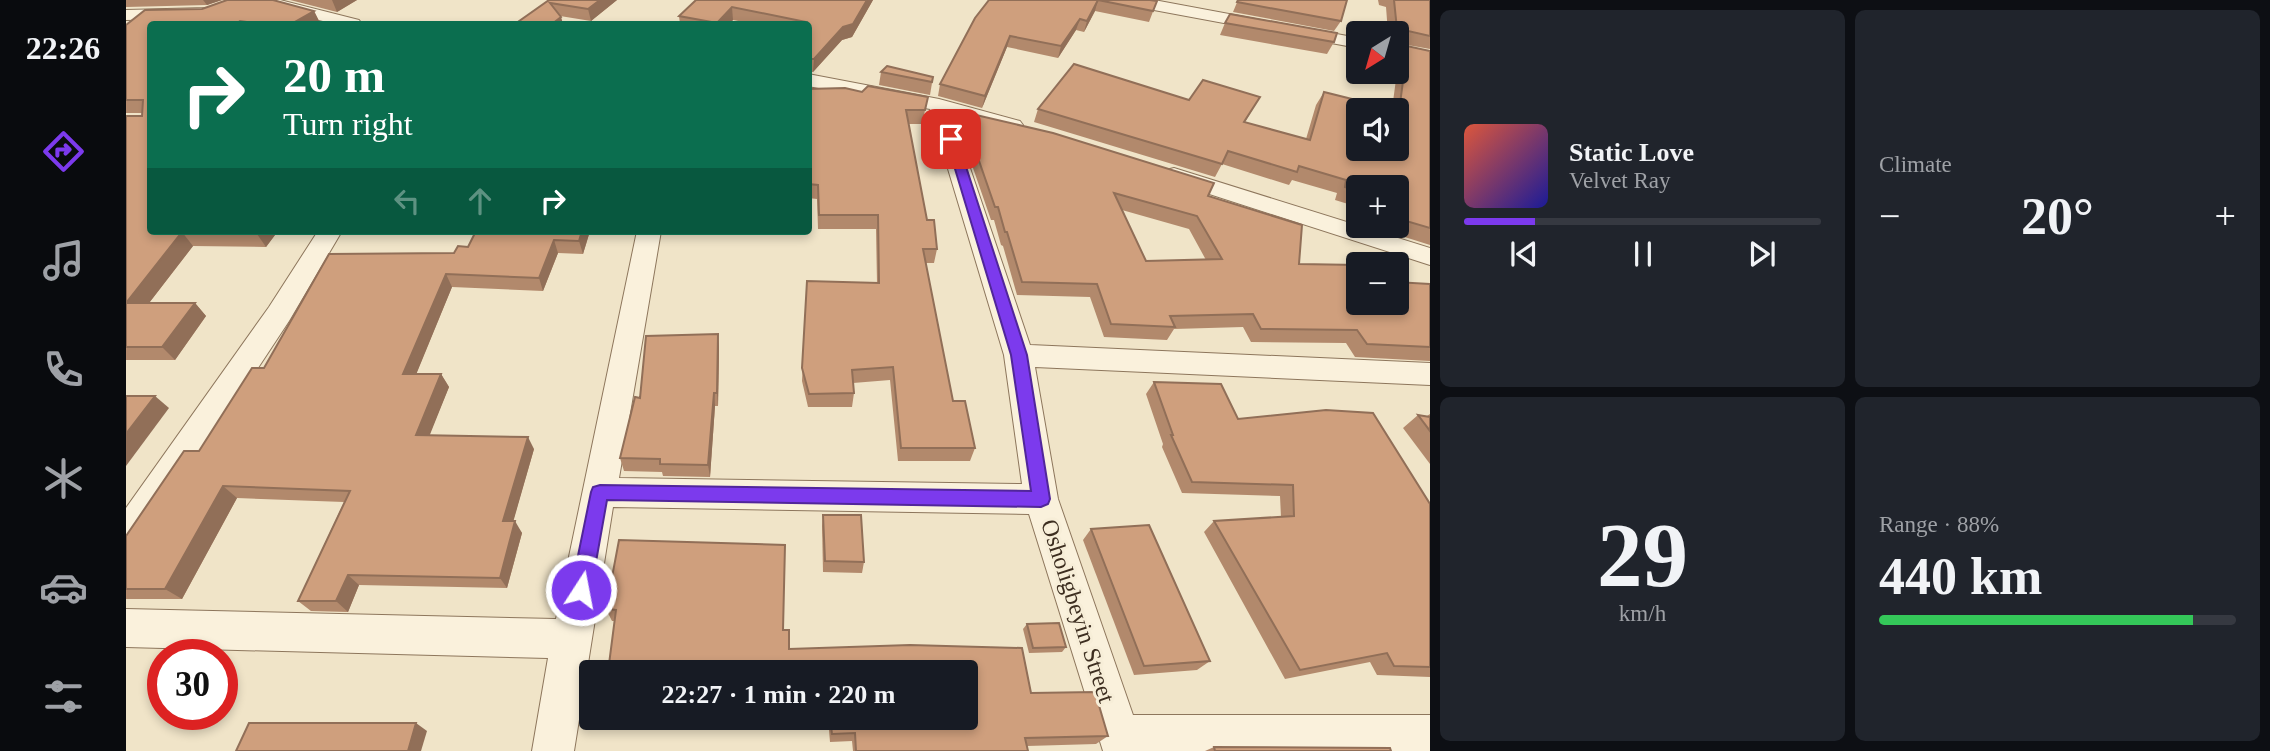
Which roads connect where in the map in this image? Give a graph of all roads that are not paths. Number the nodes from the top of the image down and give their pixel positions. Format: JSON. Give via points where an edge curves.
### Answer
{"nodes":[{"id":1,"x":246,"y":0,"type":"edge"},
{"id":2,"x":260,"y":0,"type":"edge"},
{"id":3,"x":1127,"y":0,"type":"edge"},
{"id":4,"x":1207,"y":7,"type":"edge"},
{"id":5,"x":126,"y":15,"type":"edge"},
{"id":6,"x":341,"y":21,"type":"edge"},
{"id":7,"x":1346,"y":40,"type":"edge"},
{"id":8,"x":812,"y":81,"type":"edge"},
{"id":9,"x":939,"y":105,"type":"junction"},
{"id":10,"x":1031,"y":130,"type":"edge"},
{"id":11,"x":1149,"y":167,"type":"edge"},
{"id":12,"x":328,"y":235,"type":"edge"},
{"id":13,"x":648,"y":235,"type":"edge"},
{"id":14,"x":1430,"y":257,"type":"edge"},
{"id":15,"x":1019,"y":355,"type":"junction"},
{"id":16,"x":1430,"y":374,"type":"edge"},
{"id":17,"x":600,"y":492,"type":"junction"},
{"id":18,"x":1041,"y":499,"type":"junction"},
{"id":19,"x":126,"y":537,"type":"edge"},
{"id":20,"x":126,"y":628,"type":"edge"},
{"id":21,"x":571,"y":639,"type":"junction"},
{"id":22,"x":1430,"y":736,"type":"edge"},
{"id":23,"x":1122,"y":743,"type":"edge"},
{"id":24,"x":553,"y":751,"type":"edge"}],
"edges":[{"from":1,"to":5,"type":"street","via":[[209,13]]},
{"from":2,"to":6,"type":"street"},
{"from":3,"to":4,"type":"street"},
{"from":4,"to":7,"type":"street"},
{"from":8,"to":9,"type":"street"},
{"from":9,"to":10,"type":"street"},
{"from":9,"to":15,"type":"street","name":"Osholigbeyin Street"},
{"from":11,"to":14,"type":"street"},
{"from":12,"to":19,"type":"street"},
{"from":13,"to":17,"type":"street"},
{"from":15,"to":16,"type":"street"},
{"from":15,"to":18,"type":"street","name":"Osholigbeyin Street"},
{"from":17,"to":18,"type":"street"},
{"from":17,"to":21,"type":"street"},
{"from":18,"to":23,"type":"street","name":"Osholigbeyin Street"},
{"from":20,"to":21,"type":"street"},
{"from":21,"to":24,"type":"street"},
{"from":22,"to":23,"type":"street"}]}
